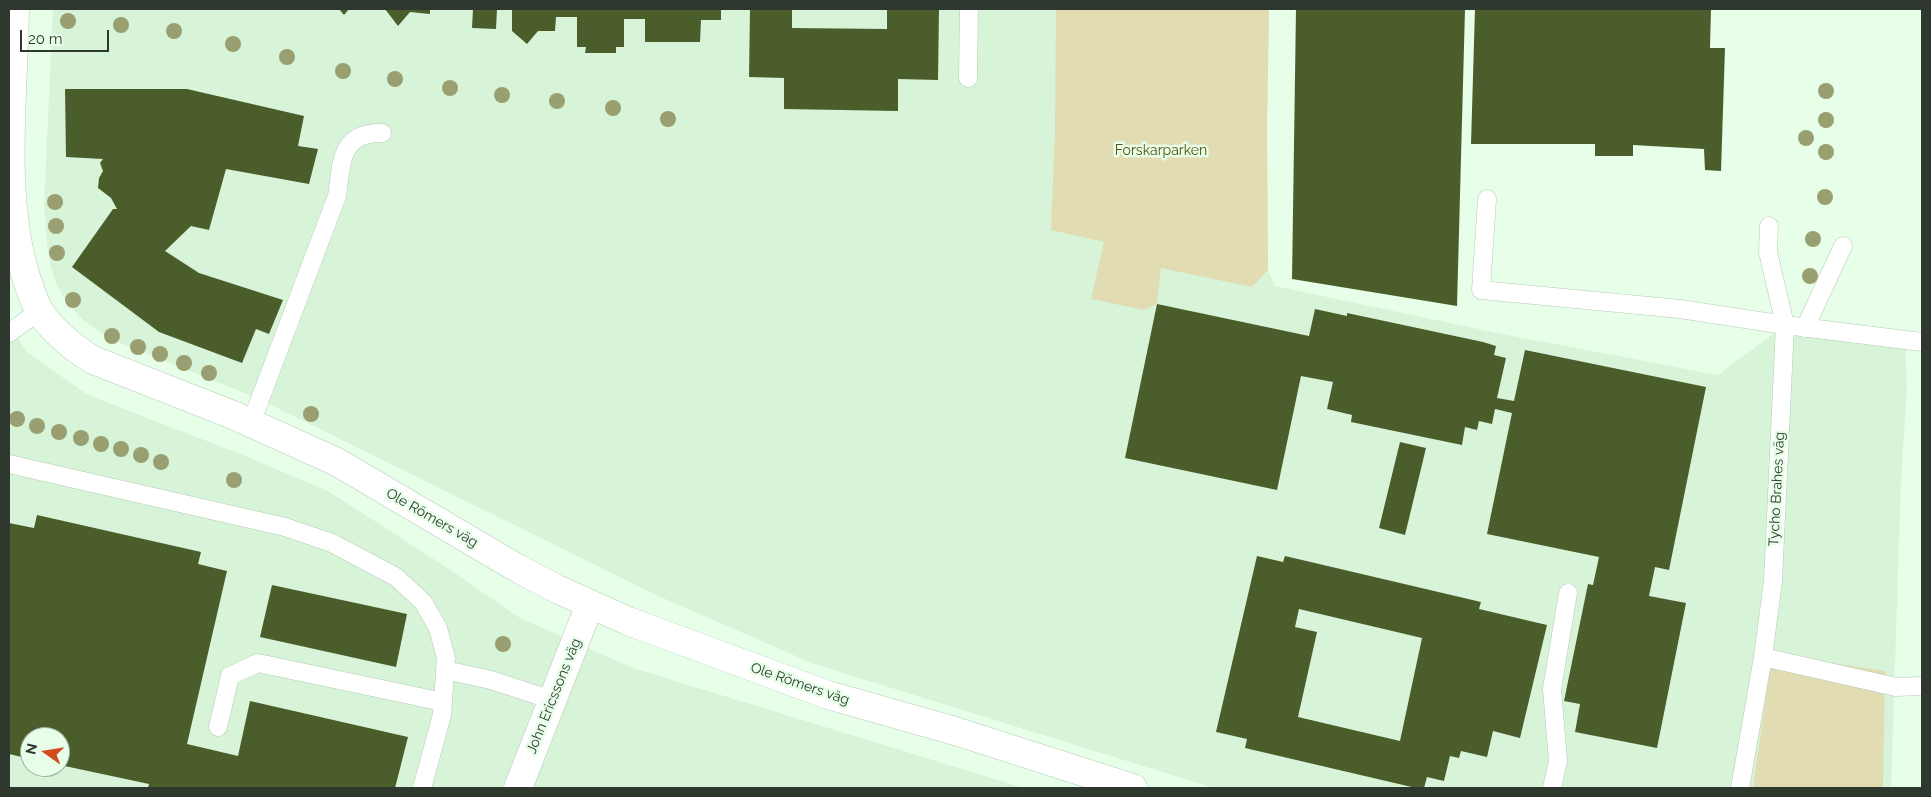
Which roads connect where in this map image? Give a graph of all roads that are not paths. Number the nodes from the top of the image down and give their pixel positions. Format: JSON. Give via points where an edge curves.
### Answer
{"nodes":[{"id":1,"x":15,"y":9,"type":"edge"},
{"id":2,"x":969,"y":9,"type":"edge"},
{"id":3,"x":968,"y":78,"type":"dead end"},
{"id":4,"x":382,"y":133,"type":"dead end"},
{"id":5,"x":1488,"y":199,"type":"dead end"},
{"id":6,"x":1769,"y":226,"type":"dead end"},
{"id":7,"x":1843,"y":246,"type":"dead end"},
{"id":8,"x":39,"y":311,"type":"junction"},
{"id":9,"x":1785,"y":325,"type":"junction"},
{"id":10,"x":1805,"y":328,"type":"junction"},
{"id":11,"x":9,"y":333,"type":"edge"},
{"id":12,"x":1922,"y":342,"type":"edge"},
{"id":13,"x":251,"y":423,"type":"junction"},
{"id":14,"x":9,"y":464,"type":"edge"},
{"id":15,"x":1568,"y":593,"type":"dead end"},
{"id":16,"x":590,"y":604,"type":"junction"},
{"id":17,"x":1763,"y":657,"type":"junction"},
{"id":18,"x":445,"y":670,"type":"junction"},
{"id":19,"x":1922,"y":686,"type":"edge"},
{"id":20,"x":552,"y":700,"type":"junction"},
{"id":21,"x":442,"y":702,"type":"junction"},
{"id":22,"x":218,"y":727,"type":"dead end"},
{"id":23,"x":422,"y":788,"type":"edge"},
{"id":24,"x":518,"y":788,"type":"edge"},
{"id":25,"x":1133,"y":788,"type":"edge"},
{"id":26,"x":1552,"y":788,"type":"edge"},
{"id":27,"x":1740,"y":788,"type":"edge"}],
"edges":[{"from":1,"to":8,"type":"street","name":"Ole Römers väg","via":[[11,171],[14,223],[23,266]]},
{"from":2,"to":3,"type":"lane"},
{"from":4,"to":13,"type":"lane","via":[[360,135],[346,149],[340,163],[337,196]]},
{"from":5,"to":9,"type":"lane","via":[[1481,290],[1680,309]]},
{"from":6,"to":9,"type":"lane","name":"Tycho Brahes väg","via":[[1768,252]]},
{"from":7,"to":10,"type":"lane"},
{"from":8,"to":11,"type":"lane"},
{"from":8,"to":13,"type":"street","name":"Ole Römers väg","via":[[60,335],[93,360]]},
{"from":9,"to":10,"type":"lane"},
{"from":9,"to":17,"type":"lane","name":"Tycho Brahes väg","via":[[1773,581]]},
{"from":10,"to":12,"type":"lane"},
{"from":13,"to":16,"type":"street","name":"Ole Römers väg","via":[[337,462],[518,568]]},
{"from":14,"to":18,"type":"lane","via":[[285,527],[332,543],[396,577],[423,602],[438,628],[446,658]]},
{"from":15,"to":26,"type":"lane","via":[[1552,690],[1558,760]]},
{"from":16,"to":20,"type":"street","name":"John Ericssons väg"},
{"from":16,"to":25,"type":"street","name":"Ole Römers väg","via":[[661,635],[828,695],[955,731]]},
{"from":17,"to":19,"type":"lane","via":[[1896,687]]},
{"from":17,"to":27,"type":"lane","name":"Tycho Brahes väg"},
{"from":18,"to":20,"type":"lane"},
{"from":18,"to":21,"type":"lane"},
{"from":20,"to":24,"type":"street","name":"John Ericssons väg"},
{"from":21,"to":22,"type":"lane","via":[[258,662],[230,676]]},
{"from":21,"to":23,"type":"lane","via":[[442,715]]}]}
